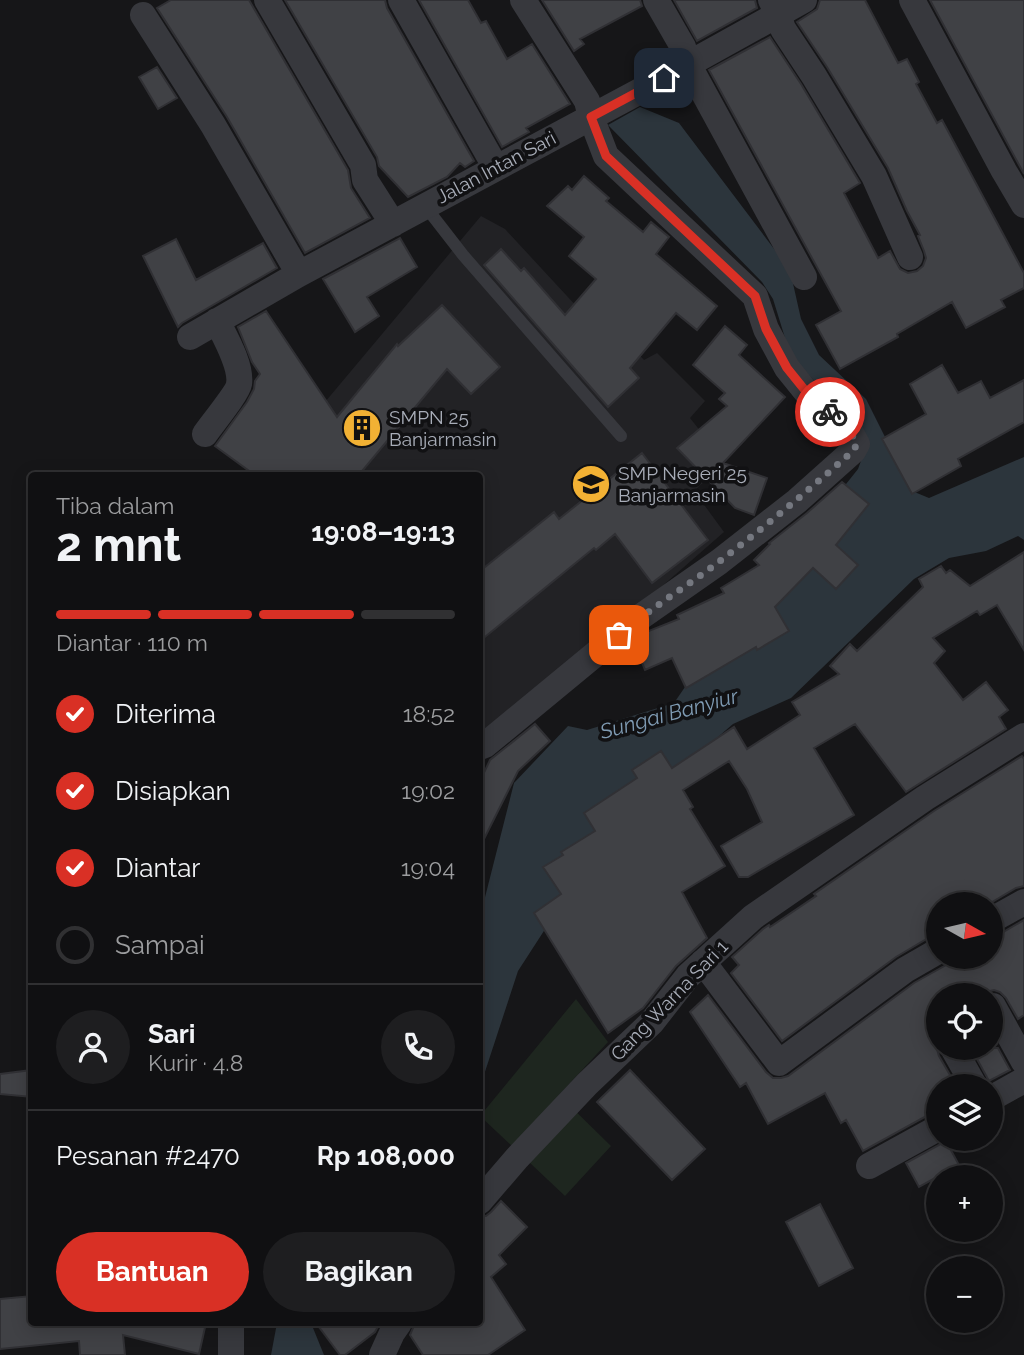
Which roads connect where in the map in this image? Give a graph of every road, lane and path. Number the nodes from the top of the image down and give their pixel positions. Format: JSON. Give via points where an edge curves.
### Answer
{"nodes":[{"id":1,"x":267,"y":0,"type":"edge"},
{"id":2,"x":401,"y":0,"type":"edge"},
{"id":3,"x":523,"y":0,"type":"edge"},
{"id":4,"x":656,"y":0,"type":"edge"},
{"id":5,"x":804,"y":0,"type":"edge"},
{"id":6,"x":912,"y":0,"type":"edge"},
{"id":7,"x":775,"y":7,"type":"edge"},
{"id":8,"x":143,"y":15,"type":"dead end"},
{"id":9,"x":688,"y":64,"type":"junction"},
{"id":10,"x":591,"y":117,"type":"junction"},
{"id":11,"x":496,"y":168,"type":"junction"},
{"id":12,"x":425,"y":205,"type":"junction"},
{"id":13,"x":1024,"y":205,"type":"edge"},
{"id":14,"x":393,"y":224,"type":"junction"},
{"id":15,"x":910,"y":257,"type":"dead end"},
{"id":16,"x":299,"y":274,"type":"junction"},
{"id":17,"x":804,"y":277,"type":"dead end"},
{"id":18,"x":218,"y":321,"type":"junction"},
{"id":19,"x":190,"y":337,"type":"dead end"},
{"id":20,"x":205,"y":433,"type":"dead end"},
{"id":21,"x":621,"y":436,"type":"dead end"},
{"id":22,"x":1024,"y":736,"type":"edge"},
{"id":23,"x":483,"y":746,"type":"edge"},
{"id":24,"x":1024,"y":902,"type":"edge"},
{"id":25,"x":1003,"y":914,"type":"edge"},
{"id":26,"x":926,"y":958,"type":"edge"},
{"id":27,"x":703,"y":962,"type":"junction"},
{"id":28,"x":1003,"y":1024,"type":"edge"},
{"id":29,"x":1024,"y":1062,"type":"edge"},
{"id":30,"x":1024,"y":1080,"type":"edge"},
{"id":31,"x":1003,"y":1092,"type":"edge"},
{"id":32,"x":926,"y":1135,"type":"edge"},
{"id":33,"x":869,"y":1166,"type":"dead end"},
{"id":34,"x":483,"y":1198,"type":"edge"},
{"id":35,"x":232,"y":1326,"type":"edge"},
{"id":36,"x":397,"y":1326,"type":"edge"},
{"id":37,"x":231,"y":1355,"type":"edge"},
{"id":38,"x":382,"y":1355,"type":"edge"}],
"edges":[{"from":1,"to":14,"type":"street"},
{"from":2,"to":11,"type":"street"},
{"from":3,"to":10,"type":"street","via":[[587,101]]},
{"from":4,"to":9,"type":"street"},
{"from":5,"to":7,"type":"street","name":"Jalan Intan Sari"},
{"from":6,"to":13,"type":"street"},
{"from":7,"to":9,"type":"street","name":"Jalan Intan Sari"},
{"from":7,"to":15,"type":"street","via":[[783,29],[874,176]]},
{"from":8,"to":16,"type":"street"},
{"from":9,"to":10,"type":"street","name":"Jalan Intan Sari"},
{"from":9,"to":17,"type":"street"},
{"from":10,"to":11,"type":"street","name":"Jalan Intan Sari"},
{"from":10,"to":23,"type":"street","via":[[606,156],[755,296],[787,368],[808,394],[849,429],[857,444],[797,501],[639,618]]},
{"from":11,"to":12,"type":"street","name":"Jalan Intan Sari"},
{"from":12,"to":14,"type":"street","name":"Jalan Intan Sari"},
{"from":12,"to":21,"type":"lane","via":[[463,256]]},
{"from":14,"to":16,"type":"street","name":"Jalan Intan Sari"},
{"from":16,"to":18,"type":"street","name":"Jalan Intan Sari"},
{"from":18,"to":19,"type":"street","name":"Jalan Intan Sari"},
{"from":18,"to":20,"type":"street","via":[[232,349],[239,386]]},
{"from":22,"to":27,"type":"street","name":"Gang Warna Sari 1","via":[[753,917]]},
{"from":24,"to":25,"type":"street"},
{"from":26,"to":27,"type":"street","via":[[779,1063]]},
{"from":27,"to":34,"type":"street","name":"Gang Warna Sari 1","via":[[652,1022],[587,1084]]},
{"from":28,"to":29,"type":"street"},
{"from":30,"to":31,"type":"street"},
{"from":32,"to":33,"type":"street"},
{"from":35,"to":37,"type":"street"},
{"from":36,"to":38,"type":"street"}]}
